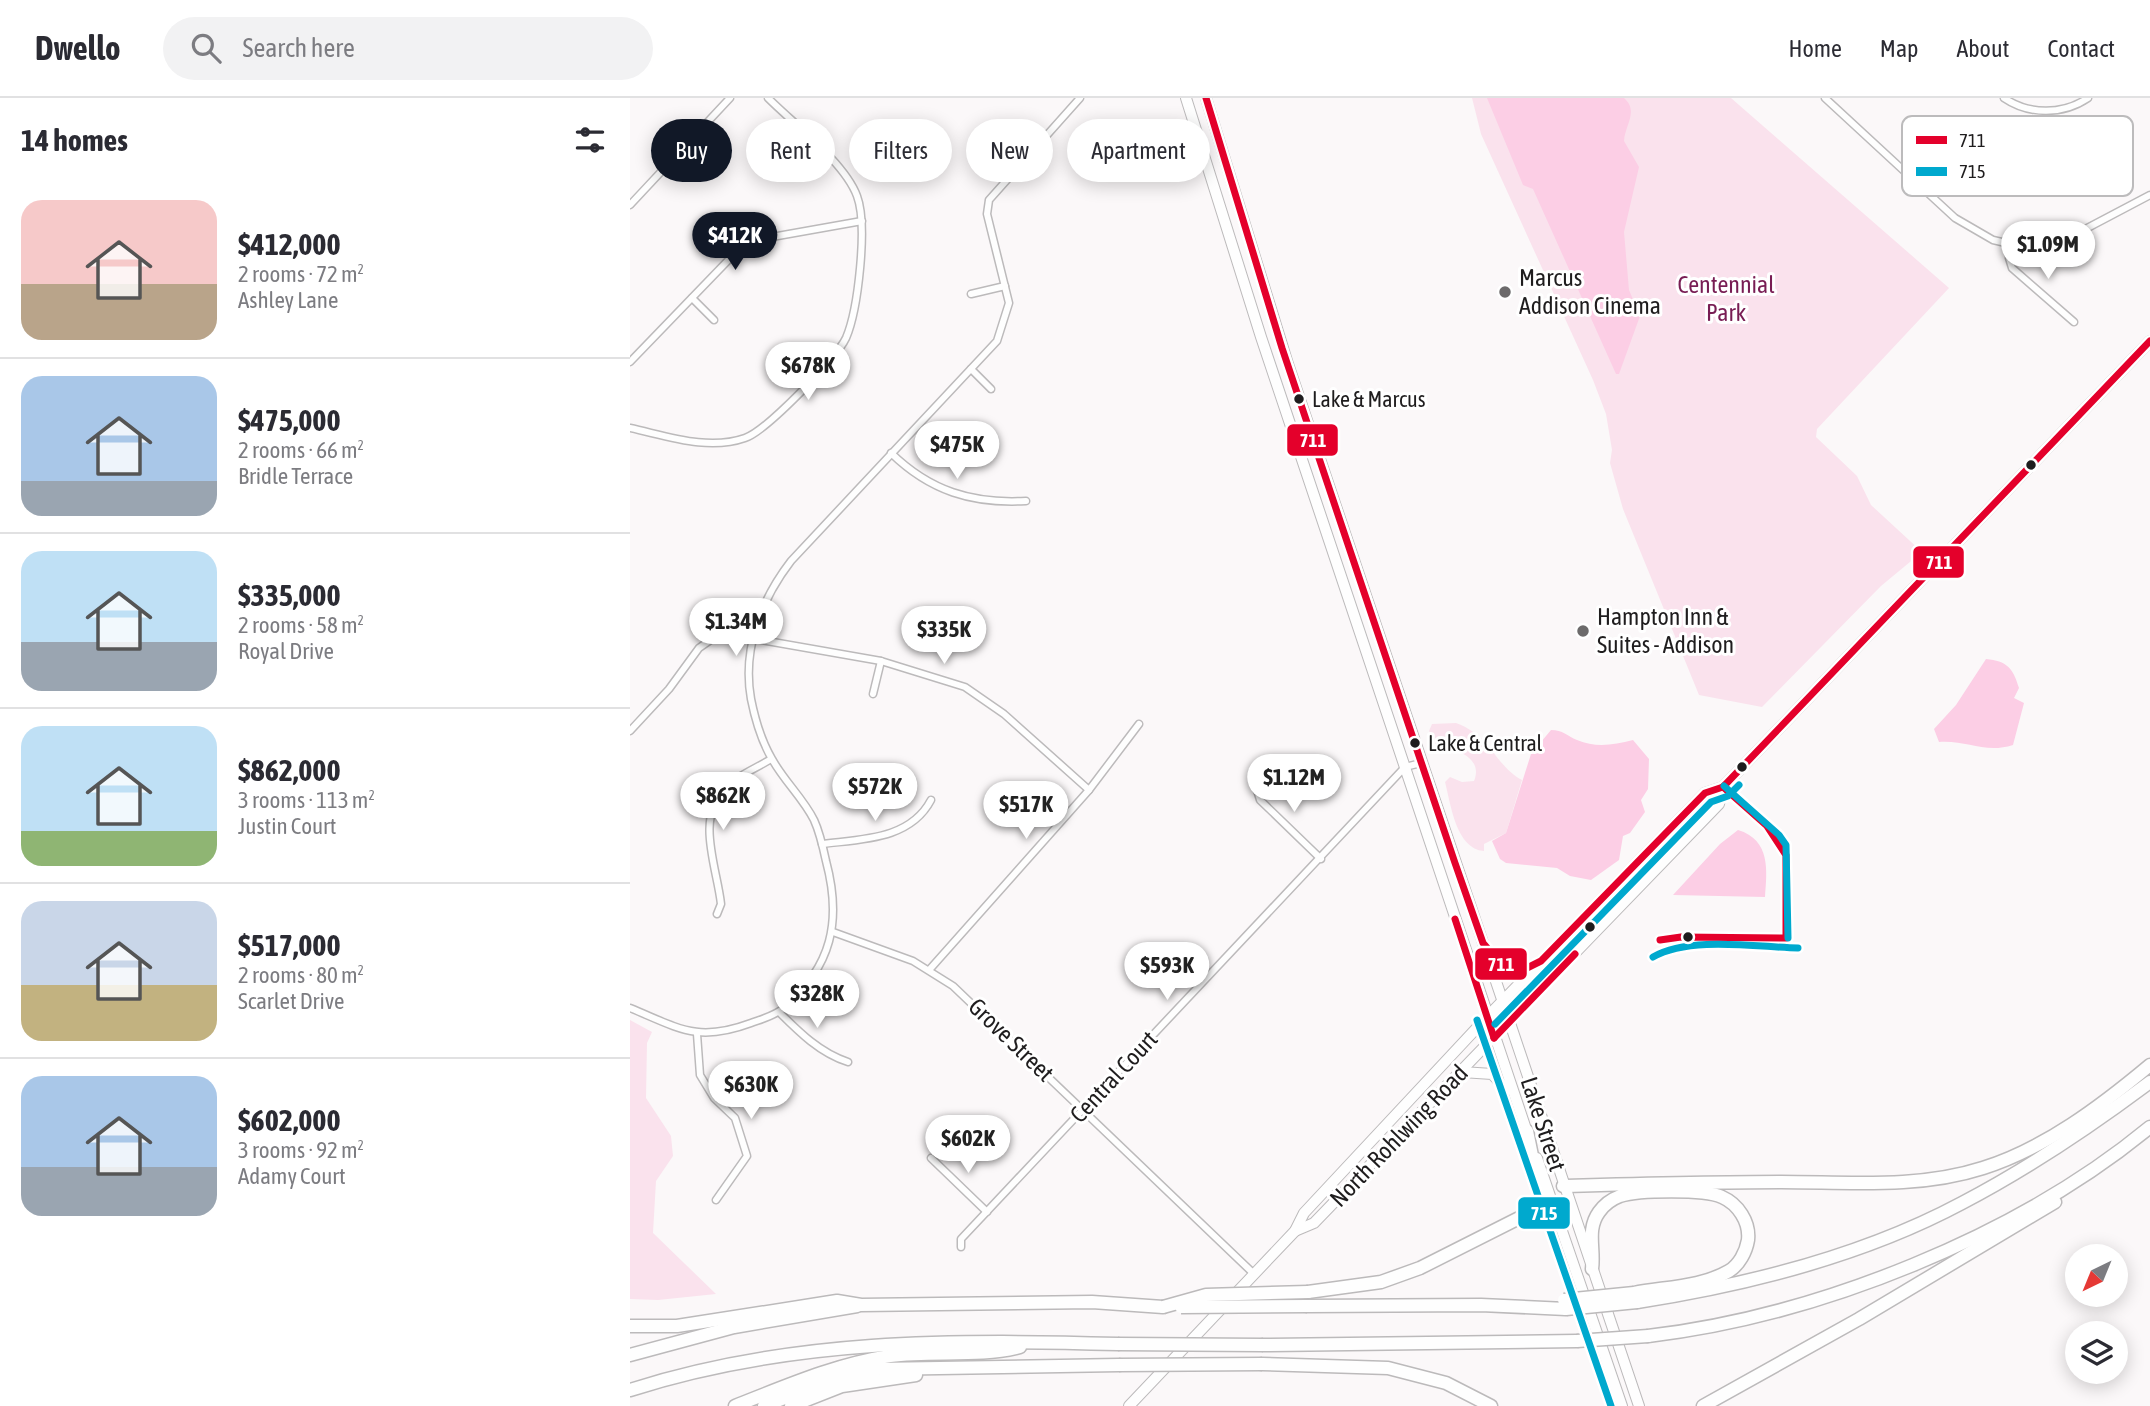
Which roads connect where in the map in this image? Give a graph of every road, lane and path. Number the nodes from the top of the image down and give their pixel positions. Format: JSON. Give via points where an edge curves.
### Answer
{"nodes":[{"id":1,"x":730,"y":98,"type":"edge"},
{"id":2,"x":768,"y":98,"type":"edge"},
{"id":3,"x":1080,"y":98,"type":"edge"},
{"id":4,"x":1186,"y":98,"type":"edge"},
{"id":5,"x":1206,"y":98,"type":"edge"},
{"id":6,"x":1825,"y":98,"type":"edge"},
{"id":7,"x":2004,"y":98,"type":"edge"},
{"id":8,"x":2088,"y":98,"type":"edge"},
{"id":9,"x":1902,"y":169,"type":"edge"},
{"id":10,"x":2150,"y":195,"type":"edge"},
{"id":11,"x":1931,"y":196,"type":"edge"},
{"id":12,"x":630,"y":205,"type":"edge"},
{"id":13,"x":862,"y":221,"type":"junction"},
{"id":14,"x":2010,"y":245,"type":"junction"},
{"id":15,"x":1004,"y":286,"type":"junction"},
{"id":16,"x":971,"y":294,"type":"dead end"},
{"id":17,"x":692,"y":298,"type":"junction"},
{"id":18,"x":714,"y":320,"type":"dead end"},
{"id":19,"x":2074,"y":322,"type":"dead end"},
{"id":20,"x":2150,"y":341,"type":"edge"},
{"id":21,"x":630,"y":362,"type":"edge"},
{"id":22,"x":971,"y":369,"type":"junction"},
{"id":23,"x":991,"y":389,"type":"dead end"},
{"id":24,"x":630,"y":428,"type":"edge"},
{"id":25,"x":891,"y":453,"type":"junction"},
{"id":26,"x":1026,"y":501,"type":"dead end"},
{"id":27,"x":753,"y":638,"type":"junction"},
{"id":28,"x":881,"y":661,"type":"junction"},
{"id":29,"x":873,"y":694,"type":"dead end"},
{"id":30,"x":1139,"y":724,"type":"dead end"},
{"id":31,"x":630,"y":730,"type":"edge"},
{"id":32,"x":771,"y":759,"type":"junction"},
{"id":33,"x":1421,"y":763,"type":"junction"},
{"id":34,"x":1405,"y":767,"type":"junction"},
{"id":35,"x":1253,"y":777,"type":"dead end"},
{"id":36,"x":1723,"y":787,"type":"junction"},
{"id":37,"x":1089,"y":790,"type":"junction"},
{"id":38,"x":931,"y":800,"type":"dead end"},
{"id":39,"x":822,"y":844,"type":"junction"},
{"id":40,"x":1321,"y":859,"type":"junction"},
{"id":41,"x":717,"y":914,"type":"dead end"},
{"id":42,"x":833,"y":932,"type":"junction"},
{"id":43,"x":1483,"y":943,"type":"junction"},
{"id":44,"x":1541,"y":961,"type":"junction"},
{"id":45,"x":930,"y":969,"type":"junction"},
{"id":46,"x":1503,"y":1000,"type":"junction"},
{"id":47,"x":630,"y":1008,"type":"edge"},
{"id":48,"x":779,"y":1012,"type":"junction"},
{"id":49,"x":1487,"y":1017,"type":"junction"},
{"id":50,"x":1510,"y":1021,"type":"junction"},
{"id":51,"x":698,"y":1034,"type":"junction"},
{"id":52,"x":1494,"y":1038,"type":"junction"},
{"id":53,"x":848,"y":1062,"type":"dead end"},
{"id":54,"x":2150,"y":1065,"type":"edge"},
{"id":55,"x":1462,"y":1072,"type":"junction"},
{"id":56,"x":2150,"y":1082,"type":"edge"},
{"id":57,"x":1517,"y":1104,"type":"junction"},
{"id":58,"x":1083,"y":1110,"type":"junction"},
{"id":59,"x":2150,"y":1127,"type":"edge"},
{"id":60,"x":1527,"y":1130,"type":"junction"},
{"id":61,"x":2118,"y":1152,"type":"junction"},
{"id":62,"x":931,"y":1158,"type":"dead end"},
{"id":63,"x":1563,"y":1186,"type":"junction"},
{"id":64,"x":716,"y":1200,"type":"dead end"},
{"id":65,"x":987,"y":1212,"type":"junction"},
{"id":66,"x":1560,"y":1224,"type":"junction"},
{"id":67,"x":1294,"y":1231,"type":"junction"},
{"id":68,"x":961,"y":1247,"type":"dead end"},
{"id":69,"x":1592,"y":1269,"type":"junction"},
{"id":70,"x":1254,"y":1274,"type":"junction"},
{"id":71,"x":1636,"y":1297,"type":"junction"},
{"id":72,"x":861,"y":1305,"type":"junction"},
{"id":73,"x":1159,"y":1307,"type":"junction"},
{"id":74,"x":630,"y":1326,"type":"edge"},
{"id":75,"x":1039,"y":1342,"type":"junction"},
{"id":76,"x":630,"y":1355,"type":"edge"},
{"id":77,"x":992,"y":1367,"type":"junction"},
{"id":78,"x":630,"y":1390,"type":"edge"},
{"id":79,"x":735,"y":1406,"type":"edge"},
{"id":80,"x":764,"y":1406,"type":"edge"},
{"id":81,"x":791,"y":1406,"type":"edge"},
{"id":82,"x":1129,"y":1406,"type":"edge"},
{"id":83,"x":1491,"y":1406,"type":"edge"},
{"id":84,"x":1622,"y":1406,"type":"edge"},
{"id":85,"x":1639,"y":1406,"type":"edge"},
{"id":86,"x":1703,"y":1406,"type":"edge"}],
"edges":[{"from":1,"to":12,"type":"street"},
{"from":2,"to":13,"type":"street","via":[[840,170],[857,195]]},
{"from":3,"to":15,"type":"street","via":[[989,200],[987,214]]},
{"from":4,"to":34,"type":"main road","name":"Lake Street"},
{"from":5,"to":33,"type":"main road","name":"Lake Street","via":[[1282,348]]},
{"from":6,"to":9,"type":"street"},
{"from":7,"to":8,"type":"street","via":[[2042,111],[2073,106]]},
{"from":10,"to":14,"type":"street","via":[[2057,244]]},
{"from":11,"to":14,"type":"street","via":[[1983,236]]},
{"from":13,"to":17,"type":"street","via":[[772,237],[740,248]]},
{"from":13,"to":24,"type":"street","via":[[855,310],[845,340],[764,428],[743,439],[715,445]]},
{"from":14,"to":19,"type":"street","via":[[2012,268]]},
{"from":15,"to":16,"type":"street"},
{"from":15,"to":22,"type":"street","via":[[1009,303],[1001,331]]},
{"from":17,"to":18,"type":"street"},
{"from":17,"to":21,"type":"street"},
{"from":20,"to":36,"type":"main road","name":"North Rohlwing Road"},
{"from":22,"to":23,"type":"street"},
{"from":22,"to":25,"type":"street"},
{"from":25,"to":26,"type":"street","via":[[928,483],[954,494],[982,501]]},
{"from":25,"to":27,"type":"street","via":[[778,578]]},
{"from":27,"to":28,"type":"street"},
{"from":27,"to":31,"type":"street","via":[[733,635],[712,639],[699,648]]},
{"from":27,"to":32,"type":"street","via":[[751,698]]},
{"from":28,"to":29,"type":"street"},
{"from":28,"to":37,"type":"street","via":[[973,692]]},
{"from":30,"to":37,"type":"street"},
{"from":32,"to":39,"type":"street","via":[[813,818]]},
{"from":32,"to":41,"type":"street","via":[[725,787],[713,804],[708,826],[721,904]]},
{"from":33,"to":34,"type":"street"},
{"from":33,"to":43,"type":"main road","name":"Lake Street"},
{"from":34,"to":40,"type":"street","name":"Central Court"},
{"from":34,"to":49,"type":"main road","name":"Lake Street"},
{"from":35,"to":40,"type":"street","via":[[1260,800]]},
{"from":36,"to":44,"type":"main road","name":"North Rohlwing Road","via":[[1704,793]]},
{"from":36,"to":50,"type":"main road","name":"North Rohlwing Road","via":[[1719,804]]},
{"from":37,"to":45,"type":"street"},
{"from":38,"to":39,"type":"street","via":[[924,814],[895,832]]},
{"from":39,"to":42,"type":"street","via":[[833,891]]},
{"from":40,"to":58,"type":"street","name":"Central Court"},
{"from":42,"to":45,"type":"street","name":"Grove Street"},
{"from":42,"to":48,"type":"street","via":[[814,976]]},
{"from":43,"to":44,"type":"main road","via":[[1507,971],[1518,972]]},
{"from":43,"to":46,"type":"main road","name":"Lake Street"},
{"from":44,"to":46,"type":"main road","name":"North Rohlwing Road"},
{"from":45,"to":58,"type":"street","name":"Grove Street","via":[[971,1002]]},
{"from":46,"to":49,"type":"main road","name":"North Rohlwing Road"},
{"from":46,"to":50,"type":"main road","name":"Lake Street"},
{"from":47,"to":51,"type":"street"},
{"from":48,"to":51,"type":"street","via":[[729,1031]]},
{"from":48,"to":53,"type":"street","via":[[803,1037]]},
{"from":49,"to":52,"type":"main road","name":"Lake Street"},
{"from":49,"to":67,"type":"main road","name":"North Rohlwing Road","via":[[1304,1213]]},
{"from":50,"to":52,"type":"main road","name":"North Rohlwing Road"},
{"from":50,"to":63,"type":"main road","name":"Lake Street"},
{"from":51,"to":64,"type":"street","via":[[700,1075],[714,1098],[735,1118],[747,1156]]},
{"from":52,"to":55,"type":"main road","name":"North Rohlwing Road"},
{"from":52,"to":57,"type":"main road","name":"Lake Street"},
{"from":54,"to":63,"type":"highway","via":[[2043,1141],[1961,1175],[1917,1182]]},
{"from":55,"to":57,"type":"main road","via":[[1492,1074]]},
{"from":55,"to":67,"type":"main road","name":"North Rohlwing Road","via":[[1314,1223]]},
{"from":56,"to":71,"type":"highway","via":[[2057,1149],[1961,1204],[1899,1232],[1716,1289]]},
{"from":57,"to":60,"type":"main road","name":"Lake Street"},
{"from":58,"to":65,"type":"street","name":"Central Court"},
{"from":58,"to":70,"type":"street","name":"Grove Street"},
{"from":59,"to":61,"type":"highway"},
{"from":60,"to":66,"type":"main road","name":"Lake Street"},
{"from":60,"to":73,"type":"highway","bridge":true,"via":[[1538,1203],[1527,1214],[1420,1268],[1381,1282],[1308,1292],[1206,1295]]},
{"from":61,"to":75,"type":"highway","bridge":true,"via":[[1942,1253],[1784,1308],[1648,1336],[1263,1345]]},
{"from":61,"to":86,"type":"highway","via":[[2067,1195]]},
{"from":62,"to":65,"type":"street"},
{"from":63,"to":66,"type":"main road","via":[[1557,1205]]},
{"from":63,"to":69,"type":"main road","name":"Lake Street"},
{"from":65,"to":68,"type":"street","name":"Central Court","via":[[961,1239]]},
{"from":66,"to":84,"type":"main road","name":"Lake Street"},
{"from":67,"to":70,"type":"main road","name":"North Rohlwing Road"},
{"from":69,"to":71,"type":"highway","via":[[1592,1223],[1613,1199],[1632,1194],[1719,1195],[1740,1211],[1748,1240],[1729,1271]]},
{"from":69,"to":85,"type":"main road","name":"Lake Street"},
{"from":70,"to":82,"type":"main road","name":"North Rohlwing Road"},
{"from":71,"to":73,"type":"highway","bridge":true,"via":[[1521,1306]]},
{"from":72,"to":73,"type":"highway","via":[[1092,1302]]},
{"from":72,"to":74,"type":"highway","via":[[836,1301],[677,1326]]},
{"from":72,"to":76,"type":"highway","via":[[734,1327]]},
{"from":75,"to":78,"type":"highway","via":[[837,1346],[710,1367]]},
{"from":75,"to":79,"type":"highway","via":[[1002,1351],[869,1360],[808,1377]]},
{"from":77,"to":80,"type":"highway","via":[[877,1369]]},
{"from":77,"to":81,"type":"highway","via":[[865,1381]]},
{"from":77,"to":83,"type":"highway","bridge":true,"via":[[1262,1364],[1388,1368],[1446,1383]]}]}
